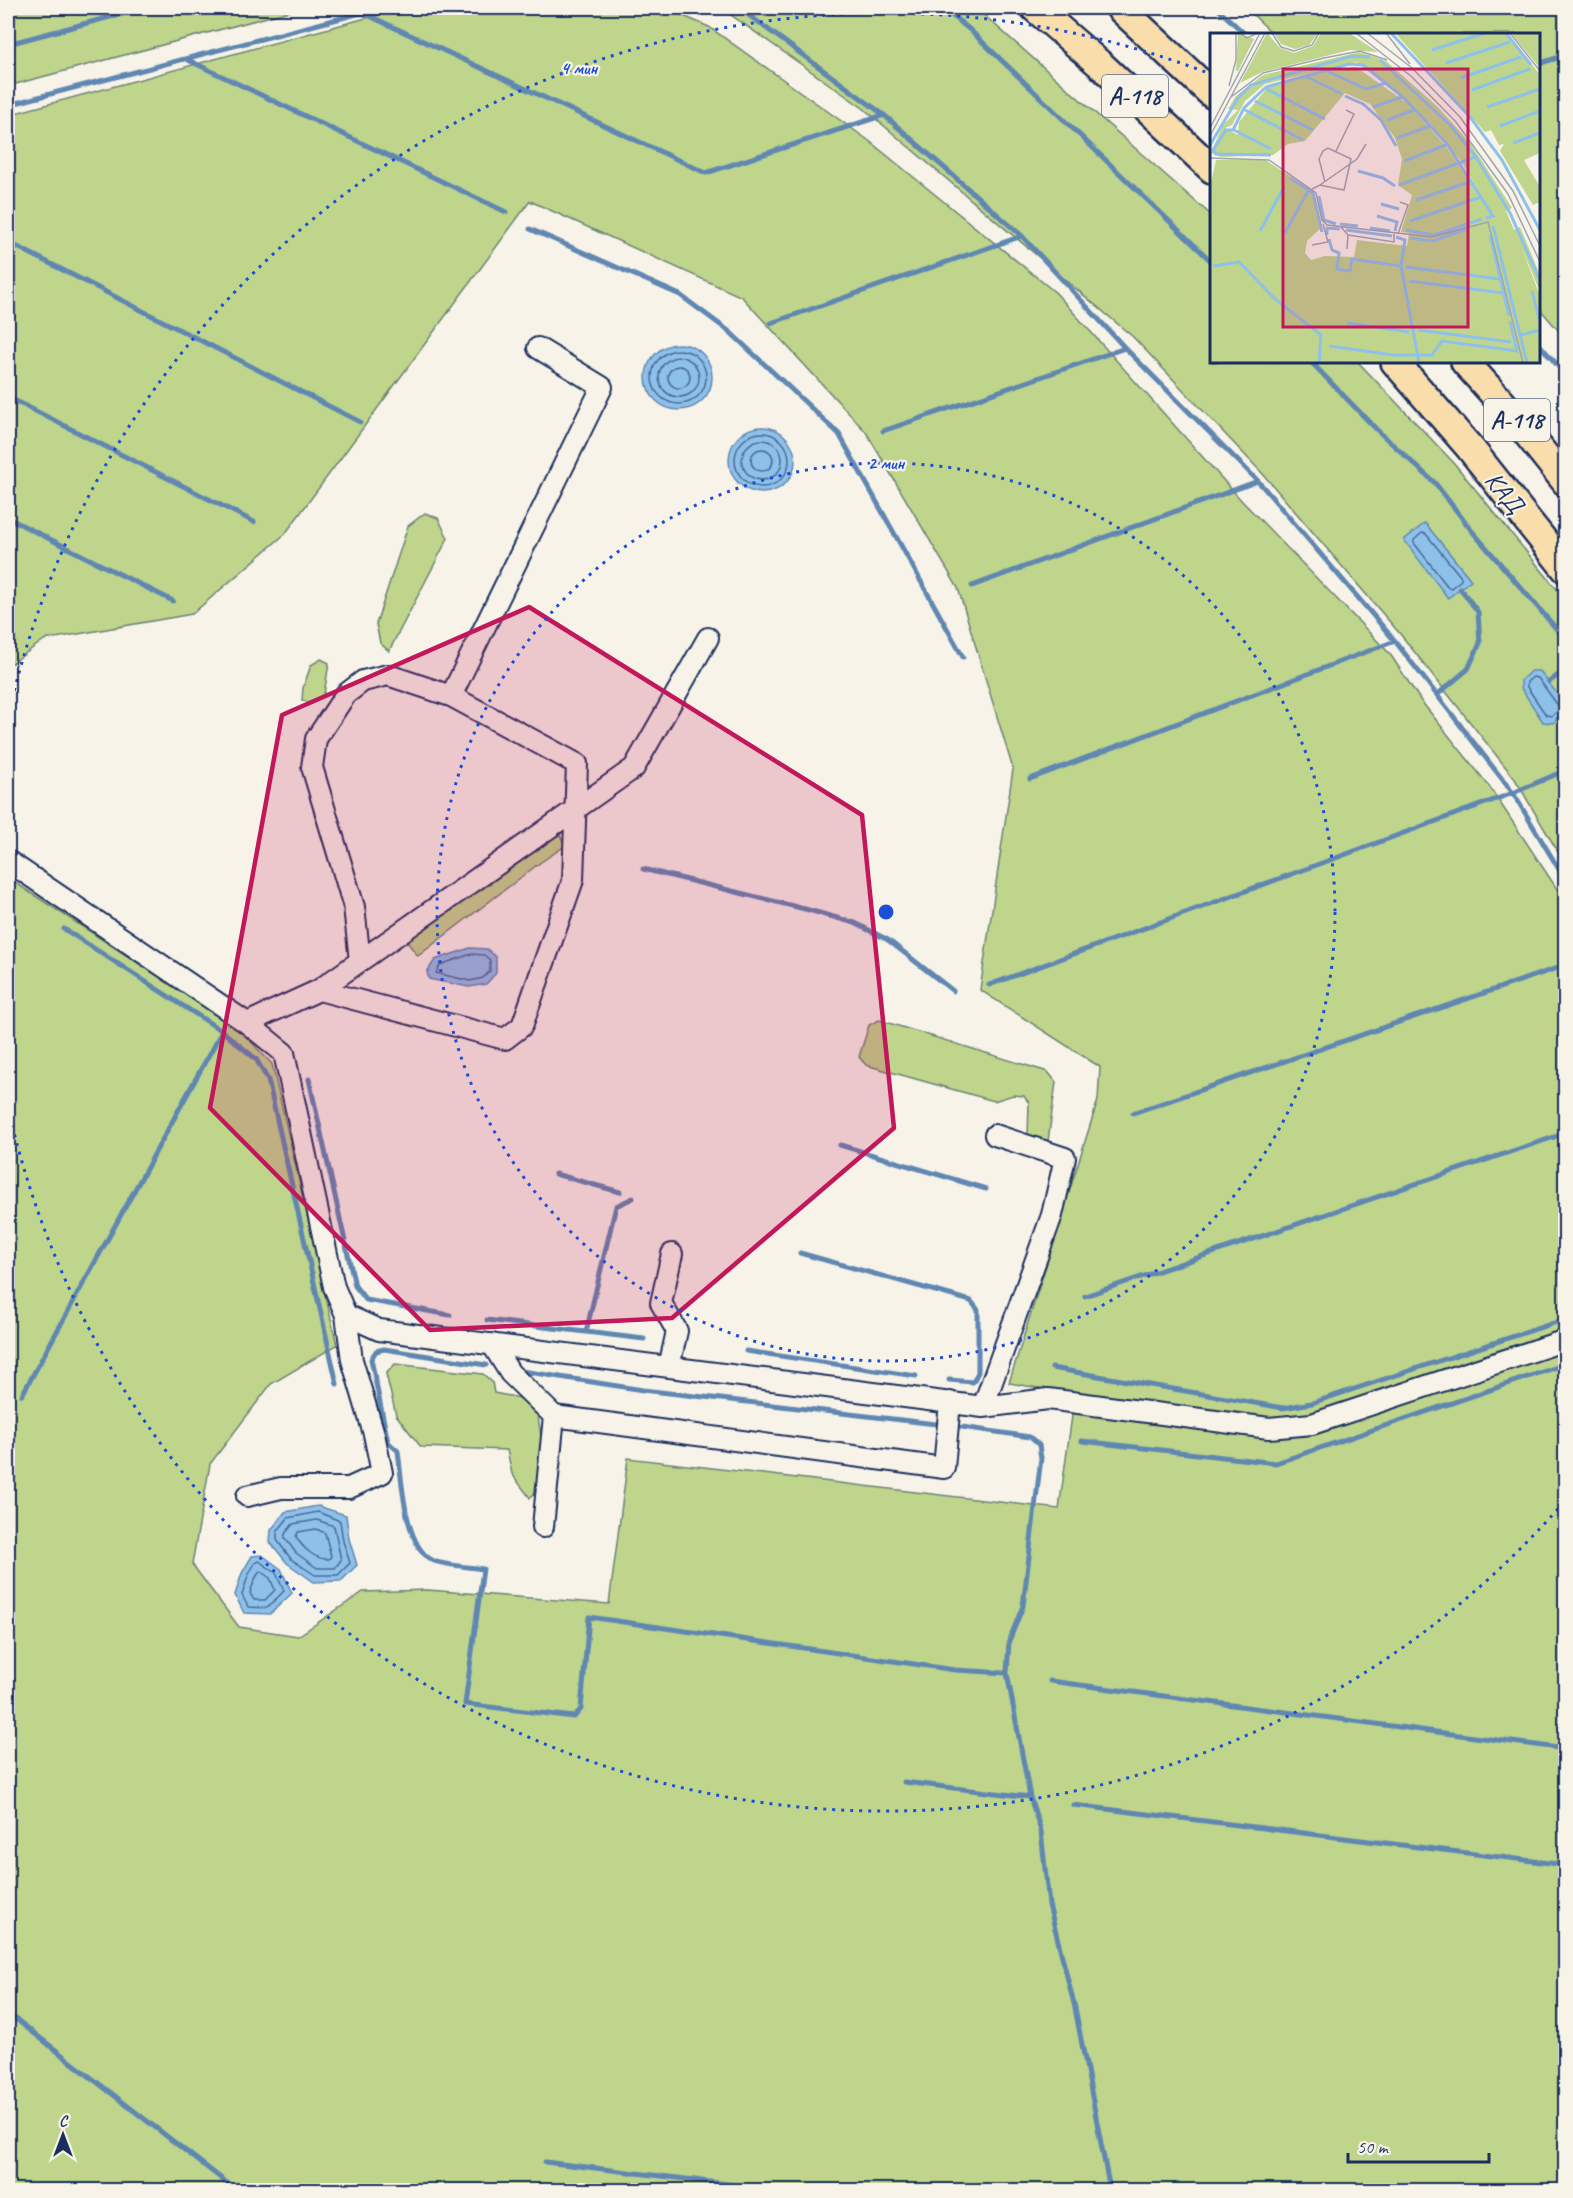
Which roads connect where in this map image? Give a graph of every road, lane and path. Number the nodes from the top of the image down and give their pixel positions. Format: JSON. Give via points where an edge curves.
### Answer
{"nodes":[{"id":1,"x":1035,"y":8,"type":"edge"},
{"id":2,"x":1120,"y":8,"type":"edge"},
{"id":3,"x":1210,"y":92,"type":"edge"},
{"id":4,"x":1210,"y":167,"type":"edge"},
{"id":5,"x":538,"y":348,"type":"dead end"},
{"id":6,"x":1396,"y":363,"type":"edge"},
{"id":7,"x":1466,"y":363,"type":"edge"},
{"id":8,"x":1566,"y":482,"type":"edge"},
{"id":9,"x":1566,"y":569,"type":"edge"},
{"id":10,"x":708,"y":638,"type":"dead end"},
{"id":11,"x":451,"y":696,"type":"junction"},
{"id":12,"x":576,"y":808,"type":"junction"},
{"id":13,"x":8,"y":861,"type":"edge"},
{"id":14,"x":360,"y":961,"type":"junction"},
{"id":15,"x":319,"y":990,"type":"junction"},
{"id":16,"x":247,"y":1023,"type":"junction"},
{"id":17,"x":995,"y":1136,"type":"dead end"},
{"id":18,"x":672,"y":1254,"type":"dead end"},
{"id":19,"x":346,"y":1315,"type":"junction"},
{"id":20,"x":1566,"y":1340,"type":"edge"},
{"id":21,"x":492,"y":1344,"type":"junction"},
{"id":22,"x":669,"y":1367,"type":"junction"},
{"id":23,"x":950,"y":1402,"type":"junction"},
{"id":24,"x":983,"y":1407,"type":"junction"},
{"id":25,"x":554,"y":1416,"type":"junction"},
{"id":26,"x":247,"y":1496,"type":"dead end"},
{"id":27,"x":543,"y":1527,"type":"dead end"}],
"edges":[{"from":1,"to":4,"type":"highway","number":"А-118"},
{"from":2,"to":3,"type":"highway","number":"А-118"},
{"from":5,"to":11,"type":"street","via":[[602,387]]},
{"from":6,"to":9,"type":"highway","name":"КАД","number":"А-118","via":[[1470,448]]},
{"from":7,"to":8,"type":"highway","name":"КАД","number":"А-118"},
{"from":10,"to":12,"type":"street","via":[[634,768]]},
{"from":11,"to":12,"type":"street","via":[[577,764]]},
{"from":11,"to":14,"type":"street","via":[[388,675],[363,681],[346,694],[316,739],[312,767],[354,907]]},
{"from":12,"to":14,"type":"street"},
{"from":12,"to":15,"type":"street","via":[[573,880],[522,1026],[505,1039]]},
{"from":13,"to":16,"type":"street"},
{"from":14,"to":15,"type":"street"},
{"from":15,"to":16,"type":"street"},
{"from":16,"to":19,"type":"street","via":[[284,1053],[334,1287]]},
{"from":17,"to":24,"type":"street","via":[[1065,1158],[1052,1215]]},
{"from":18,"to":22,"type":"street","via":[[661,1303],[677,1331]]},
{"from":19,"to":21,"type":"street","via":[[380,1330]]},
{"from":19,"to":26,"type":"street","via":[[352,1360],[382,1473],[349,1488],[281,1488]]},
{"from":20,"to":24,"type":"street","via":[[1312,1424],[1269,1428],[1048,1399]]},
{"from":21,"to":22,"type":"street"},
{"from":21,"to":25,"type":"street","via":[[510,1373]]},
{"from":22,"to":23,"type":"street"},
{"from":23,"to":24,"type":"street"},
{"from":23,"to":25,"type":"street","via":[[944,1468]]},
{"from":25,"to":27,"type":"street"}]}
